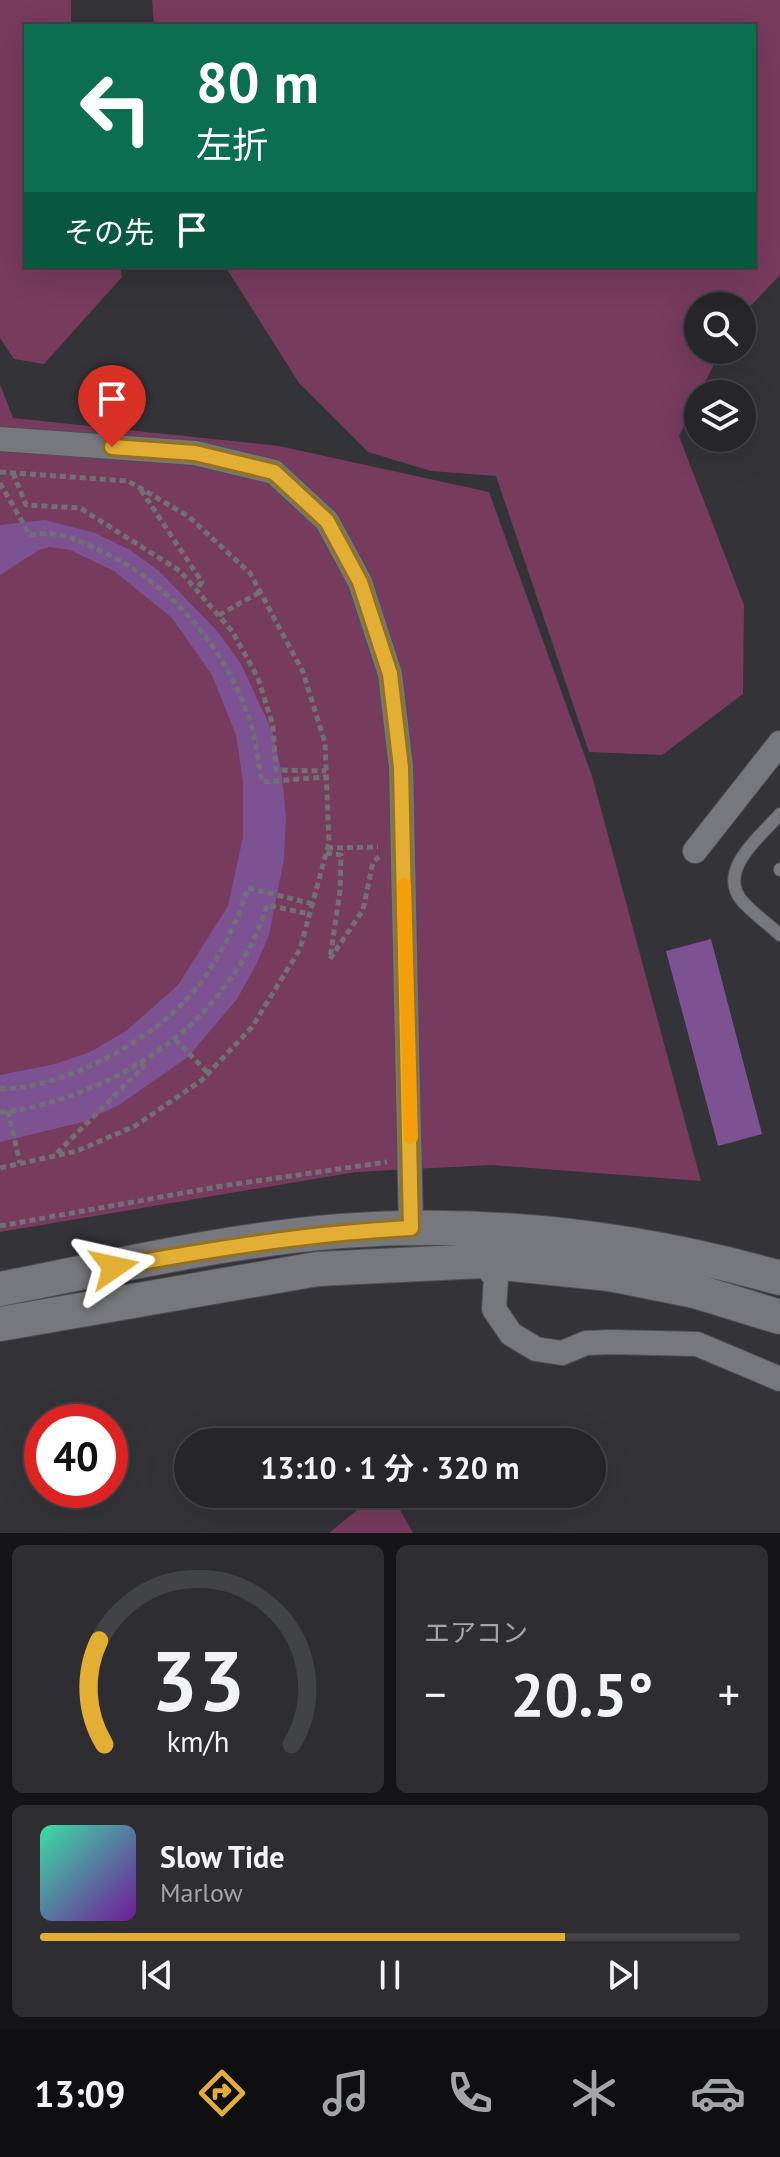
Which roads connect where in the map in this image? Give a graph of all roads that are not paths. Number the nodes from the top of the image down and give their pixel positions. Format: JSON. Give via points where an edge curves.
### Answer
{"nodes":[{"id":1,"x":0,"y":439,"type":"edge"},
{"id":2,"x":780,"y":743,"type":"edge"},
{"id":3,"x":779,"y":816,"type":"edge"},
{"id":4,"x":695,"y":851,"type":"dead end"},
{"id":5,"x":780,"y":935,"type":"edge"},
{"id":6,"x":411,"y":1228,"type":"junction"},
{"id":7,"x":482,"y":1261,"type":"junction"},
{"id":8,"x":780,"y":1278,"type":"edge"},
{"id":9,"x":0,"y":1289,"type":"edge"},
{"id":10,"x":780,"y":1317,"type":"edge"},
{"id":11,"x":0,"y":1324,"type":"edge"},
{"id":12,"x":780,"y":1379,"type":"edge"}],
"edges":[{"from":1,"to":6,"type":"street","via":[[195,453],[274,472],[327,521],[360,582],[390,674],[401,767]]},
{"from":2,"to":4,"type":"street"},
{"from":3,"to":5,"type":"lane","via":[[739,862],[734,876],[741,900]]},
{"from":6,"to":8,"type":"street","via":[[525,1230],[708,1258]]},
{"from":6,"to":9,"type":"street","via":[[234,1245]]},
{"from":7,"to":10,"type":"street","via":[[610,1274],[695,1291]]},
{"from":7,"to":11,"type":"street","via":[[317,1269]]},
{"from":7,"to":12,"type":"street","via":[[496,1278],[494,1309],[511,1334],[536,1349],[562,1353],[586,1343],[697,1344]]}]}
